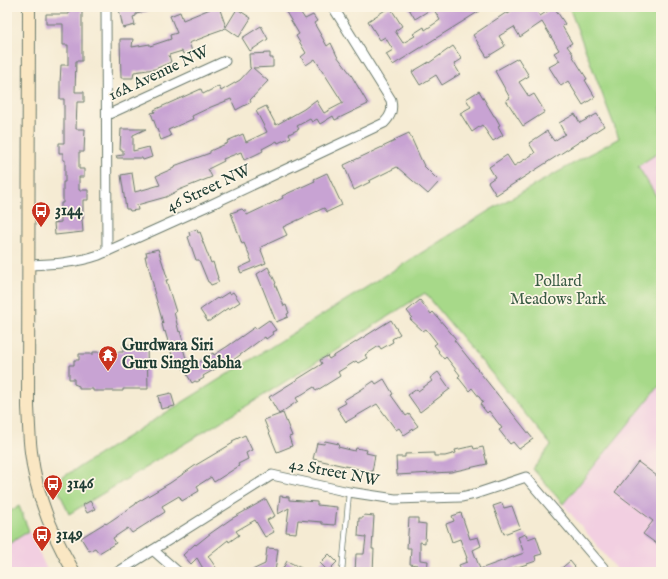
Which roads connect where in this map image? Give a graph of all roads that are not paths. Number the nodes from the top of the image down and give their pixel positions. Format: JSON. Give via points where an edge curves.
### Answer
{"nodes":[{"id":1,"x":29,"y":7,"type":"edge"},
{"id":2,"x":106,"y":7,"type":"edge"},
{"id":3,"x":333,"y":7,"type":"edge"},
{"id":4,"x":224,"y":61,"type":"dead end"},
{"id":5,"x":107,"y":115,"type":"junction"},
{"id":6,"x":106,"y":252,"type":"junction"},
{"id":7,"x":29,"y":265,"type":"junction"},
{"id":8,"x":349,"y":492,"type":"junction"},
{"id":9,"x":153,"y":550,"type":"junction"},
{"id":10,"x":74,"y":572,"type":"edge"},
{"id":11,"x":118,"y":572,"type":"edge"},
{"id":12,"x":178,"y":572,"type":"edge"},
{"id":13,"x":342,"y":572,"type":"edge"},
{"id":14,"x":607,"y":572,"type":"edge"}],
"edges":[{"from":1,"to":7,"type":"street"},
{"from":2,"to":5,"type":"street","name":"16A Avenue NW"},
{"from":3,"to":6,"type":"street","name":"46 Street NW","via":[[391,100],[391,114],[388,119],[380,126]]},
{"from":4,"to":5,"type":"street","name":"16A Avenue NW"},
{"from":5,"to":6,"type":"street","name":"16A Avenue NW"},
{"from":6,"to":7,"type":"street","name":"46 Street NW","via":[[73,262]]},
{"from":7,"to":10,"type":"street","via":[[28,407],[32,459],[47,517]]},
{"from":8,"to":9,"type":"street","name":"42 Street NW","via":[[272,475]]},
{"from":8,"to":13,"type":"lane"},
{"from":8,"to":14,"type":"street","name":"42 Street NW","via":[[395,500],[462,496],[526,477]]},
{"from":9,"to":11,"type":"street","name":"42 Street NW"},
{"from":9,"to":12,"type":"street"}]}
